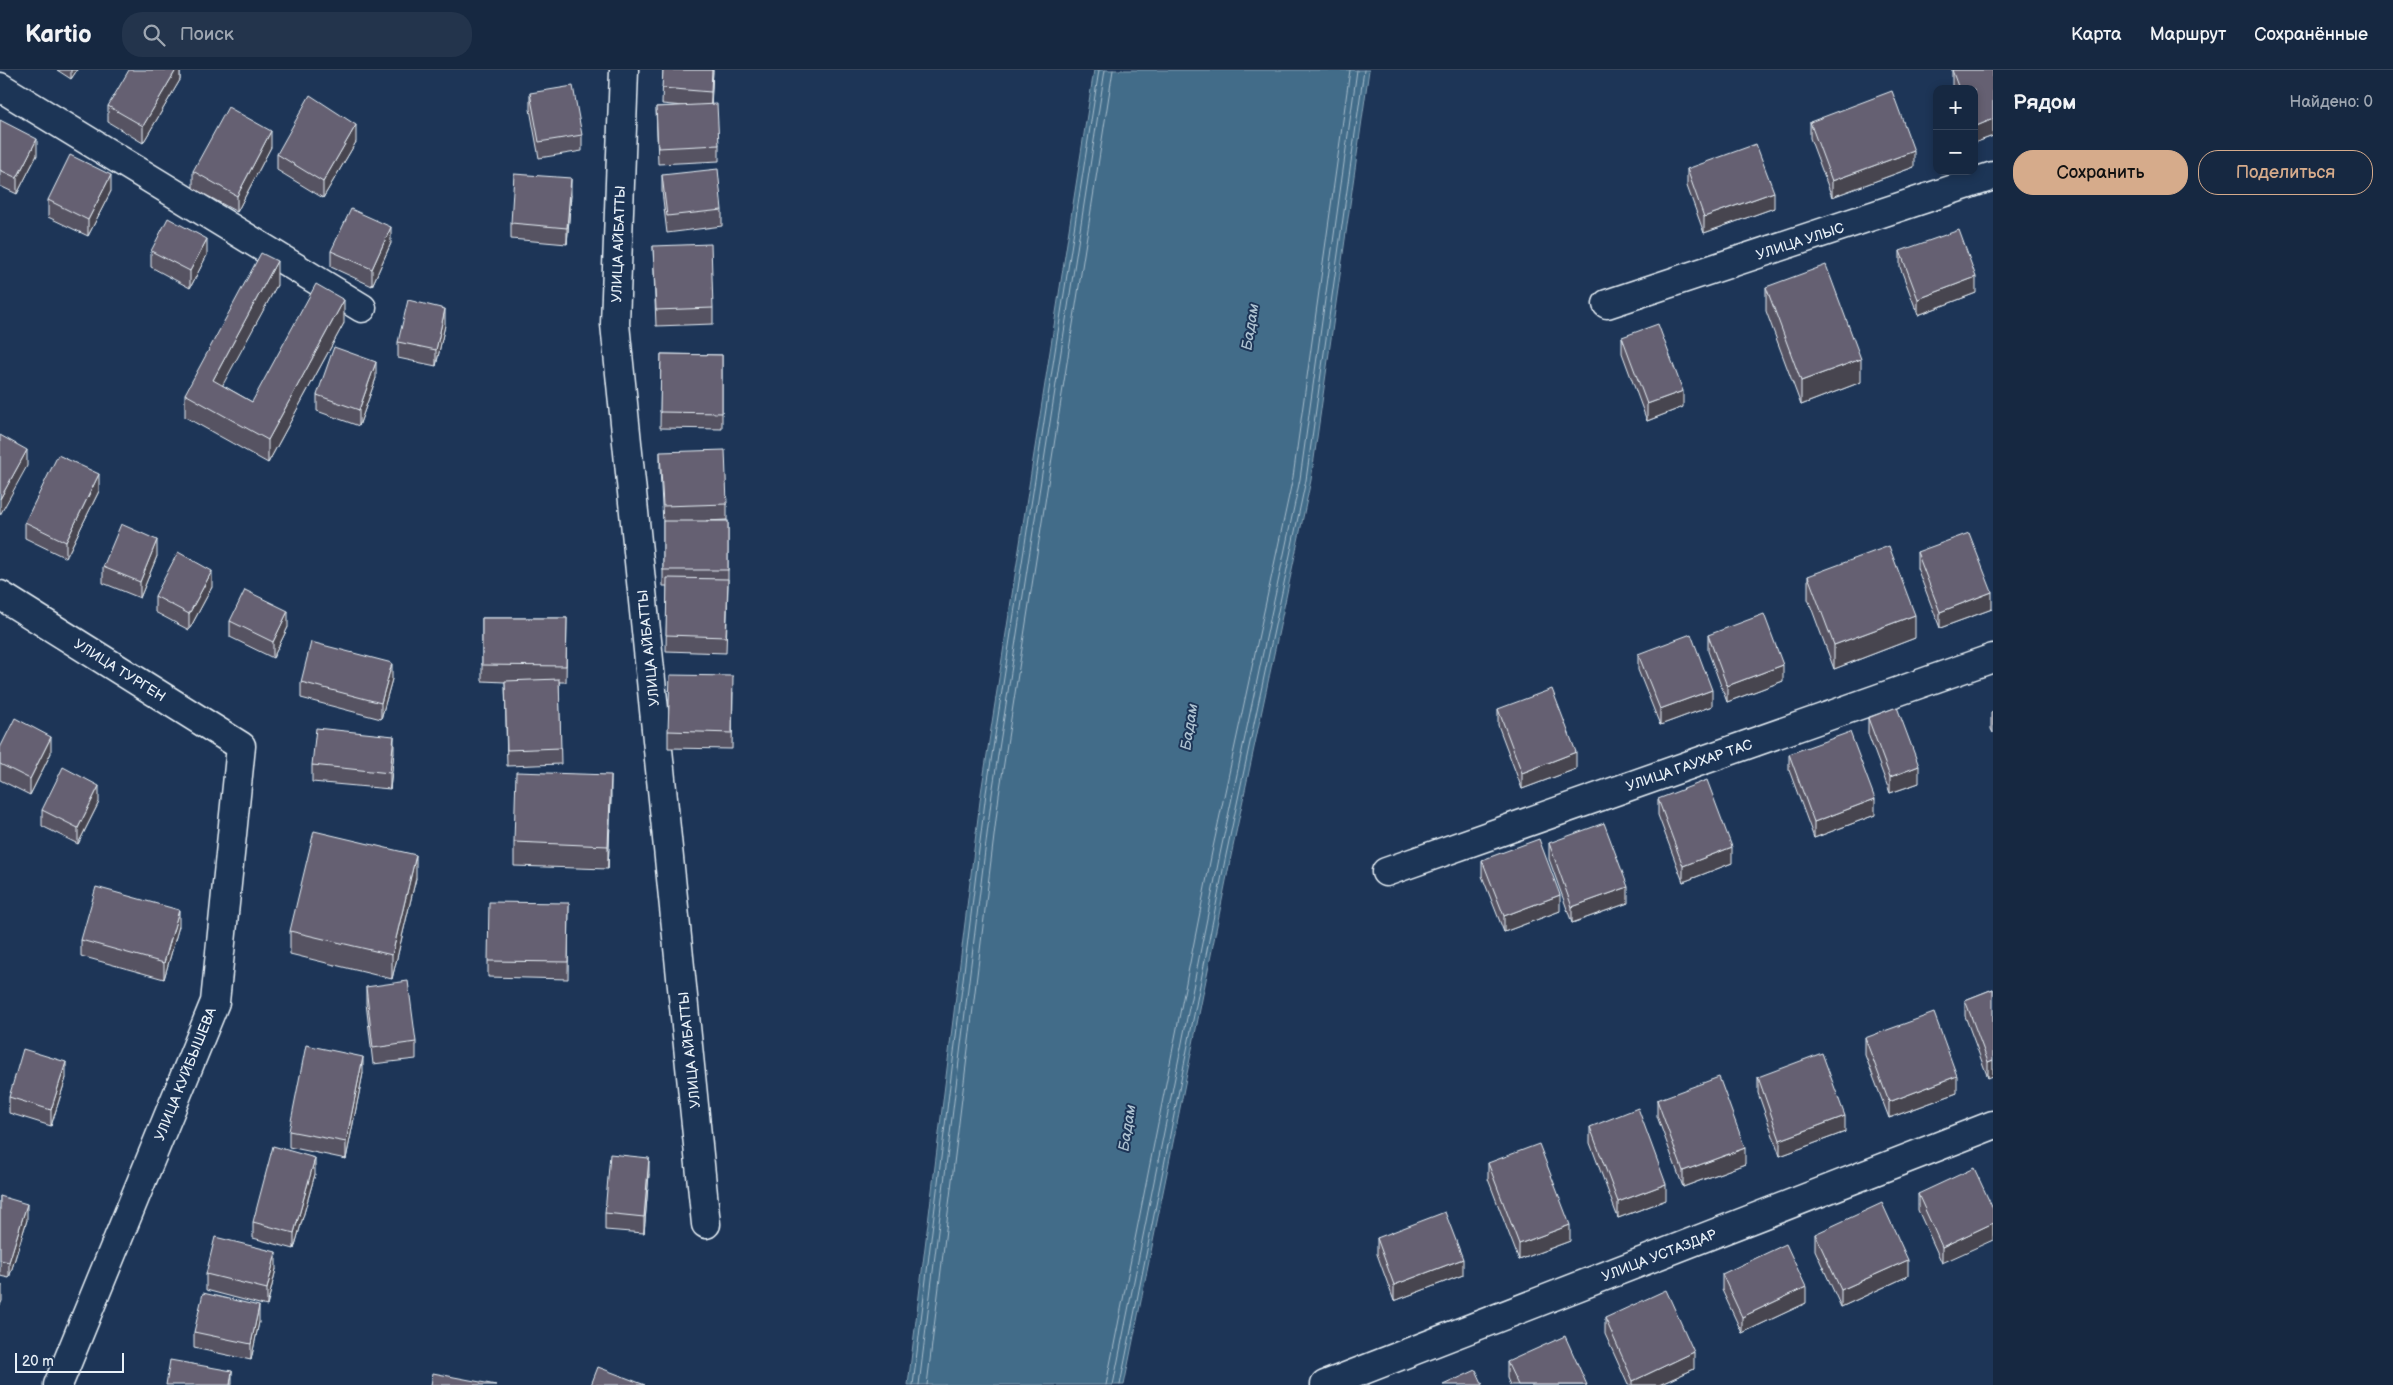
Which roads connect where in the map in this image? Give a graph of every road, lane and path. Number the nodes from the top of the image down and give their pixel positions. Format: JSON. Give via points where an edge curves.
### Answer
{"nodes":[{"id":1,"x":624,"y":70,"type":"edge"},
{"id":2,"x":0,"y":87,"type":"edge"},
{"id":3,"x":1993,"y":176,"type":"edge"},
{"id":4,"x":1607,"y":304,"type":"dead end"},
{"id":5,"x":362,"y":308,"type":"dead end"},
{"id":6,"x":0,"y":595,"type":"edge"},
{"id":7,"x":1993,"y":658,"type":"edge"},
{"id":8,"x":241,"y":746,"type":"joint"},
{"id":9,"x":1386,"y":872,"type":"dead end"},
{"id":10,"x":1993,"y":1125,"type":"edge"},
{"id":11,"x":706,"y":1224,"type":"dead end"},
{"id":12,"x":58,"y":1385,"type":"edge"},
{"id":13,"x":1325,"y":1385,"type":"edge"}],
"edges":[{"from":1,"to":11,"type":"street","name":"УЛИЦА АЙБАТТЫ","via":[[615,324]]},
{"from":2,"to":5,"type":"street"},
{"from":3,"to":4,"type":"street","name":"УЛИЦА УЛЫС"},
{"from":6,"to":8,"type":"street","name":"УЛИЦА ТУРГЕН"},
{"from":7,"to":9,"type":"street","name":"УЛИЦА ГАУХАР ТАС"},
{"from":8,"to":12,"type":"street","name":"УЛИЦА КУЙБЫШЕВА","via":[[215,1002]]},
{"from":10,"to":13,"type":"street","name":"УЛИЦА УСТАЗДАР"}]}
